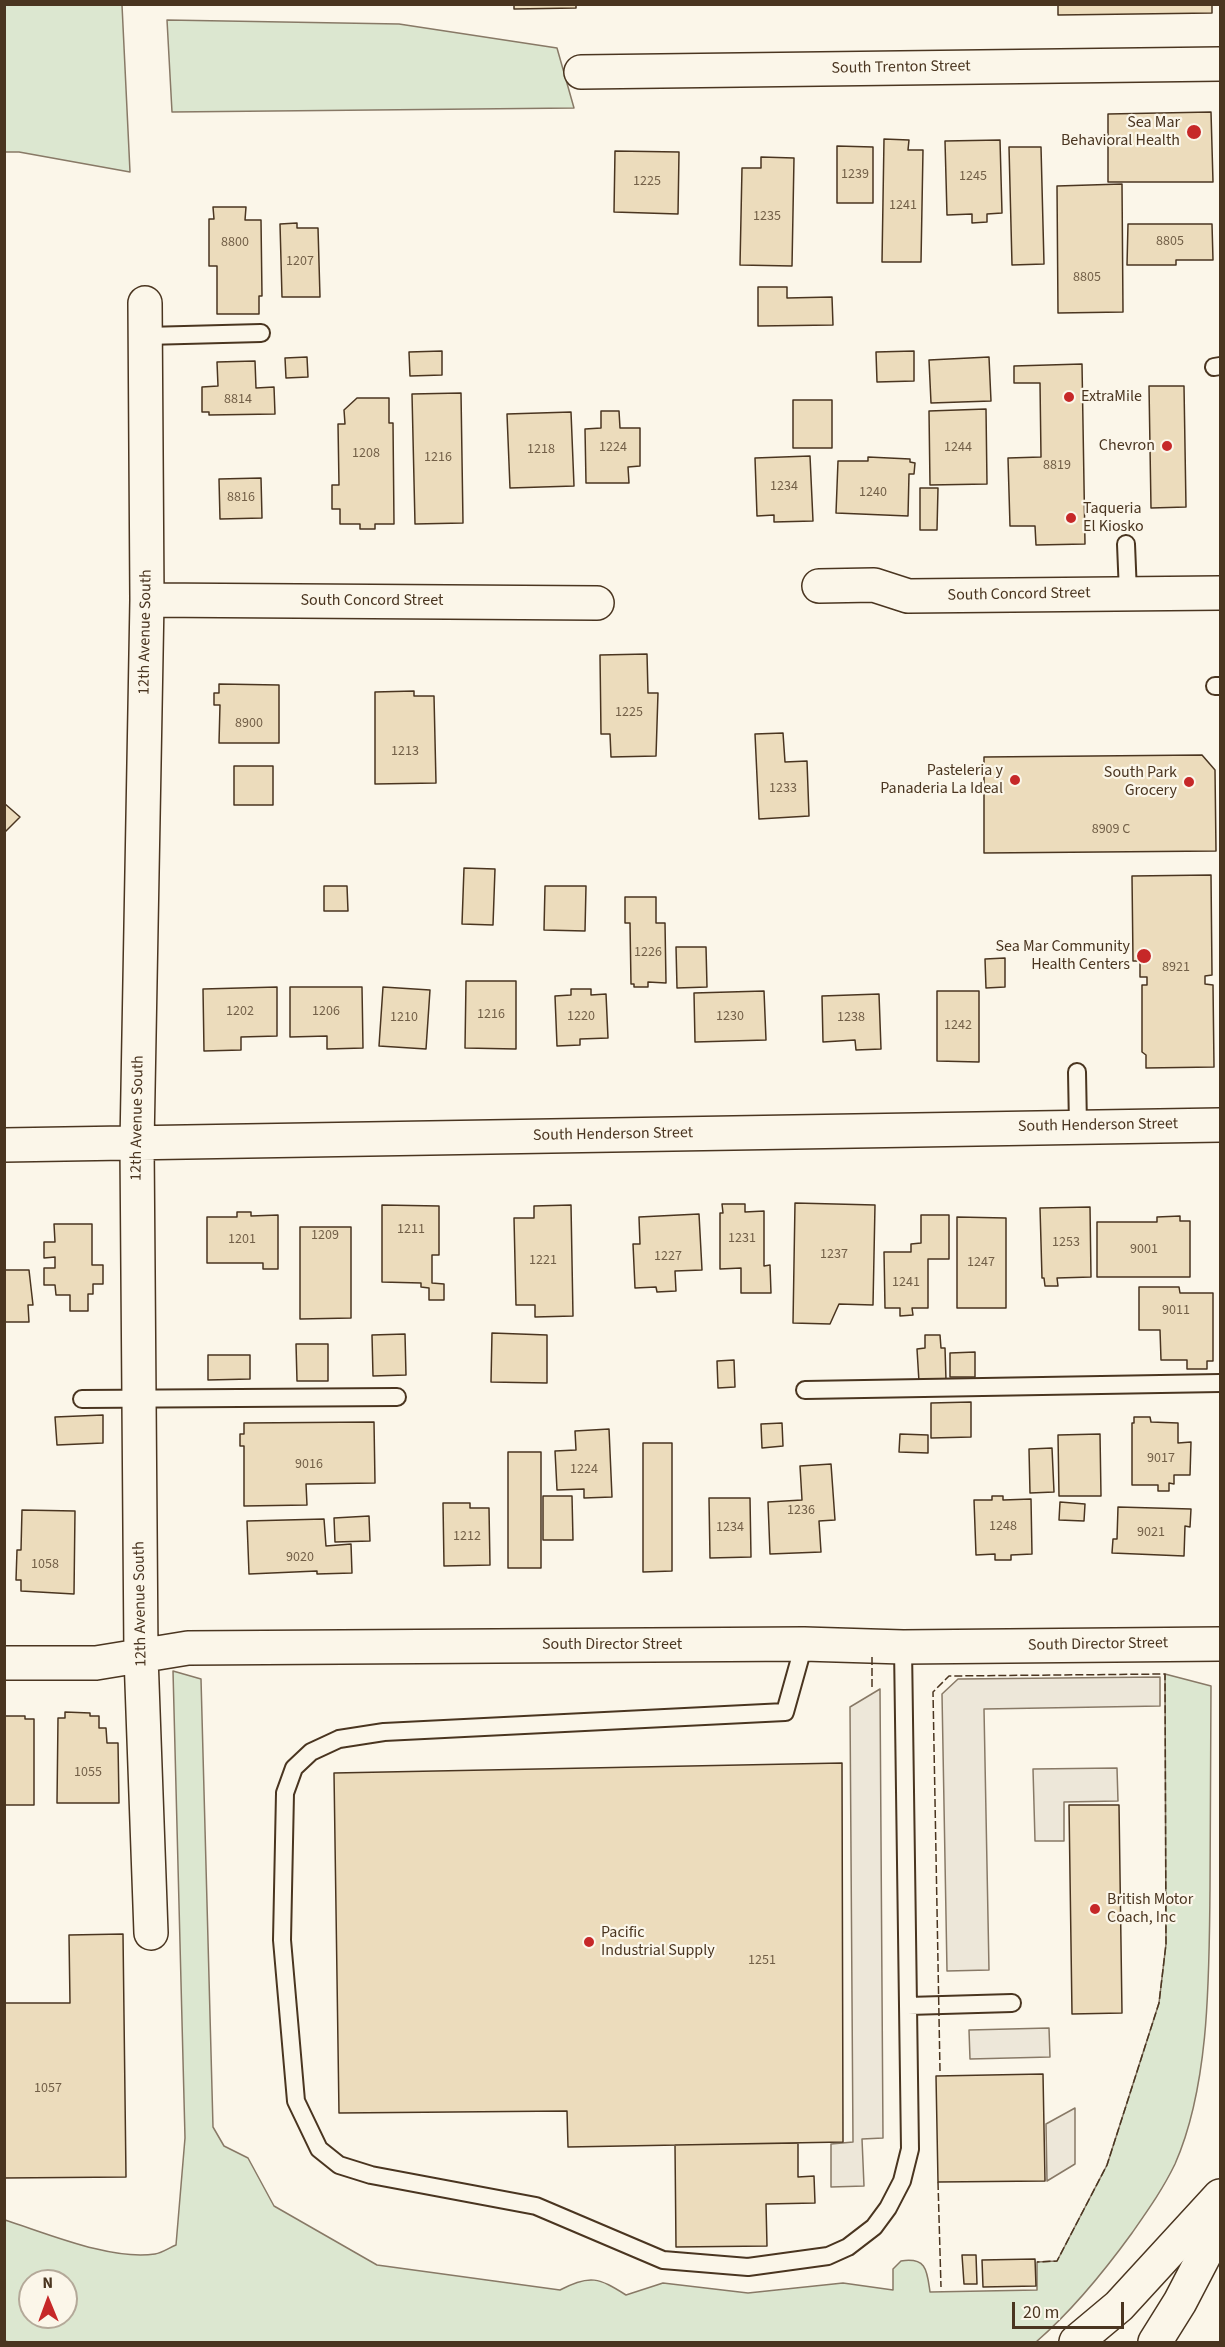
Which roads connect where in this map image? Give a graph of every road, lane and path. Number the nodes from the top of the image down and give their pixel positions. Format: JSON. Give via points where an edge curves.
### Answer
{"nodes":[{"id":1,"x":1221,"y":64,"type":"edge"},
{"id":2,"x":581,"y":72,"type":"dead end"},
{"id":3,"x":145,"y":303,"type":"dead end"},
{"id":4,"x":261,"y":333,"type":"dead end"},
{"id":5,"x":146,"y":336,"type":"junction"},
{"id":6,"x":1126,"y":544,"type":"dead end"},
{"id":7,"x":819,"y":586,"type":"dead end"},
{"id":8,"x":1221,"y":593,"type":"edge"},
{"id":9,"x":1128,"y":594,"type":"junction"},
{"id":10,"x":147,"y":600,"type":"junction"},
{"id":11,"x":597,"y":603,"type":"dead end"},
{"id":12,"x":1077,"y":1071,"type":"dead end"},
{"id":13,"x":1221,"y":1125,"type":"edge"},
{"id":14,"x":1078,"y":1126,"type":"junction"},
{"id":15,"x":137,"y":1144,"type":"junction"},
{"id":16,"x":4,"y":1145,"type":"edge"},
{"id":17,"x":1221,"y":1383,"type":"edge"},
{"id":18,"x":805,"y":1390,"type":"dead end"},
{"id":19,"x":397,"y":1397,"type":"dead end"},
{"id":20,"x":82,"y":1399,"type":"dead end"},
{"id":21,"x":140,"y":1399,"type":"junction"},
{"id":22,"x":804,"y":1644,"type":"junction"},
{"id":23,"x":1221,"y":1644,"type":"edge"},
{"id":24,"x":903,"y":1647,"type":"junction"},
{"id":25,"x":141,"y":1656,"type":"junction"},
{"id":26,"x":4,"y":1663,"type":"edge"},
{"id":27,"x":151,"y":1933,"type":"dead end"},
{"id":28,"x":1012,"y":2003,"type":"dead end"},
{"id":29,"x":908,"y":2006,"type":"junction"},
{"id":30,"x":1221,"y":2196,"type":"edge"},
{"id":31,"x":1221,"y":2225,"type":"edge"},
{"id":32,"x":1076,"y":2343,"type":"edge"},
{"id":33,"x":1155,"y":2343,"type":"edge"}],
"edges":[{"from":1,"to":2,"type":"main road","name":"South Trenton Street"},
{"from":3,"to":5,"type":"main road","name":"12th Avenue South"},
{"from":4,"to":5,"type":"lane"},
{"from":5,"to":10,"type":"main road","name":"12th Avenue South"},
{"from":6,"to":9,"type":"lane"},
{"from":7,"to":9,"type":"main road","name":"South Concord Street","via":[[874,585],[908,596]]},
{"from":8,"to":9,"type":"main road","name":"South Concord Street"},
{"from":10,"to":11,"type":"main road","name":"South Concord Street"},
{"from":10,"to":15,"type":"main road","name":"12th Avenue South"},
{"from":12,"to":14,"type":"lane"},
{"from":13,"to":14,"type":"main road","name":"South Henderson Street"},
{"from":14,"to":15,"type":"main road","name":"South Henderson Street"},
{"from":15,"to":16,"type":"main road","name":"South Henderson Street"},
{"from":15,"to":21,"type":"main road","name":"12th Avenue South"},
{"from":17,"to":18,"type":"lane"},
{"from":19,"to":21,"type":"lane"},
{"from":20,"to":21,"type":"lane"},
{"from":21,"to":25,"type":"main road","name":"12th Avenue South"},
{"from":22,"to":24,"type":"main road","name":"South Director Street"},
{"from":22,"to":25,"type":"main road","name":"South Director Street","via":[[188,1648]]},
{"from":22,"to":29,"type":"lane","via":[[785,1712],[384,1732],[339,1739],[311,1752],[294,1768],[285,1793],[282,1940],[296,2101],[319,2149],[339,2165],[371,2175],[536,2206],[663,2260],[748,2267],[828,2256],[848,2247],[874,2227],[902,2181],[910,2149]]},
{"from":23,"to":24,"type":"main road","name":"South Director Street"},
{"from":24,"to":29,"type":"lane"},
{"from":25,"to":26,"type":"main road","name":"South Director Street","via":[[96,1663]]},
{"from":25,"to":27,"type":"main road","name":"12th Avenue South"},
{"from":28,"to":29,"type":"lane"},
{"from":30,"to":32,"type":"main road","via":[[1119,2306]]},
{"from":31,"to":33,"type":"main road"}]}
